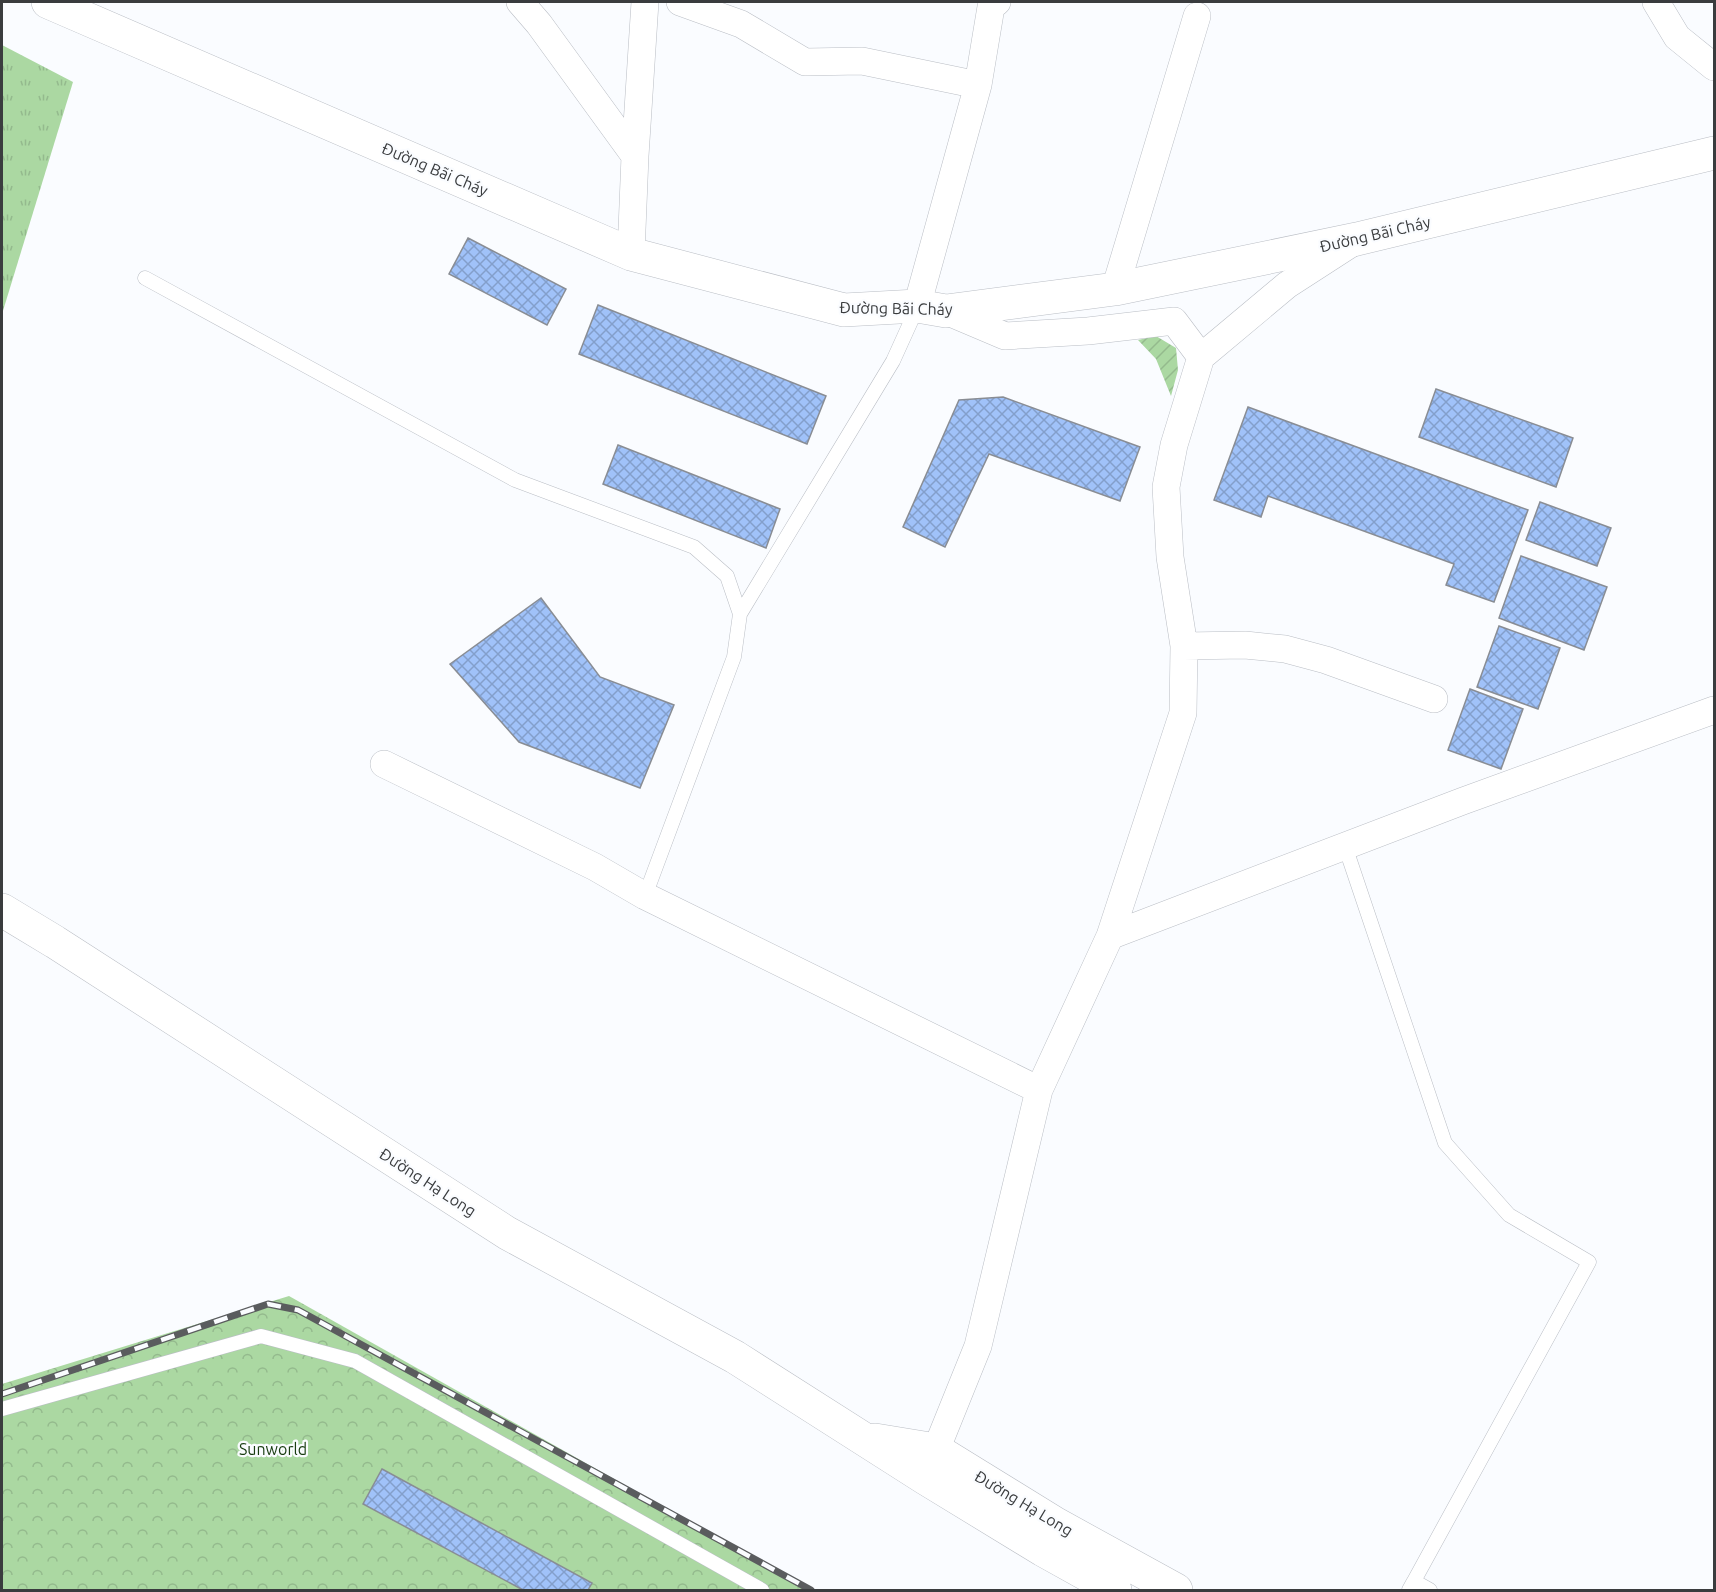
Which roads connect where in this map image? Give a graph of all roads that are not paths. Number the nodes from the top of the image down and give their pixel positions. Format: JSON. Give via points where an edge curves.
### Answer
{"nodes":[{"id":1,"x":48,"y":2,"type":"edge"},
{"id":2,"x":520,"y":2,"type":"edge"},
{"id":3,"x":645,"y":2,"type":"edge"},
{"id":4,"x":680,"y":2,"type":"edge"},
{"id":5,"x":996,"y":2,"type":"edge"},
{"id":6,"x":1656,"y":2,"type":"edge"},
{"id":7,"x":1197,"y":16,"type":"dead end"},
{"id":8,"x":1714,"y":67,"type":"edge"},
{"id":9,"x":978,"y":85,"type":"junction"},
{"id":10,"x":1714,"y":153,"type":"edge"},
{"id":11,"x":635,"y":156,"type":"junction"},
{"id":12,"x":1357,"y":239,"type":"junction"},
{"id":13,"x":631,"y":254,"type":"junction"},
{"id":14,"x":145,"y":278,"type":"dead end"},
{"id":15,"x":1115,"y":289,"type":"junction"},
{"id":16,"x":932,"y":309,"type":"junction"},
{"id":17,"x":1201,"y":357,"type":"junction"},
{"id":18,"x":740,"y":614,"type":"junction"},
{"id":19,"x":1184,"y":646,"type":"junction"},
{"id":20,"x":1434,"y":699,"type":"dead end"},
{"id":21,"x":1714,"y":710,"type":"edge"},
{"id":22,"x":384,"y":764,"type":"dead end"},
{"id":23,"x":1345,"y":846,"type":"junction"},
{"id":24,"x":645,"y":896,"type":"junction"},
{"id":25,"x":2,"y":910,"type":"edge"},
{"id":26,"x":1110,"y":936,"type":"junction"},
{"id":27,"x":1039,"y":1090,"type":"junction"},
{"id":28,"x":2,"y":1409,"type":"edge"},
{"id":29,"x":864,"y":1438,"type":"junction"},
{"id":30,"x":936,"y":1450,"type":"junction"},
{"id":31,"x":1412,"y":1586,"type":"edge"},
{"id":32,"x":762,"y":1590,"type":"edge"},
{"id":33,"x":1115,"y":1590,"type":"edge"},
{"id":34,"x":1176,"y":1590,"type":"edge"},
{"id":35,"x":1430,"y":1590,"type":"edge"}],
"edges":[{"from":1,"to":13,"type":"main road","name":"Đường Bãi Cháy"},
{"from":2,"to":11,"type":"street"},
{"from":3,"to":11,"type":"street"},
{"from":4,"to":9,"type":"street","via":[[741,24],[805,62],[862,61]]},
{"from":5,"to":9,"type":"street","via":[[991,7]]},
{"from":6,"to":8,"type":"street","via":[[1677,37]]},
{"from":7,"to":15,"type":"street"},
{"from":9,"to":16,"type":"street"},
{"from":10,"to":12,"type":"main road","name":"Đường Bãi Cháy"},
{"from":11,"to":13,"type":"street"},
{"from":12,"to":15,"type":"main road","name":"Đường Bãi Cháy"},
{"from":12,"to":17,"type":"street","via":[[1287,285]]},
{"from":13,"to":16,"type":"main road","name":"Đường Bãi Cháy","via":[[844,310]]},
{"from":14,"to":18,"type":"lane","via":[[515,480],[694,547],[727,576]]},
{"from":15,"to":16,"type":"main road","name":"Đường Bãi Cháy"},
{"from":16,"to":17,"type":"street","via":[[1005,336],[1174,321]]},
{"from":16,"to":18,"type":"lane","via":[[893,361]]},
{"from":17,"to":19,"type":"street","via":[[1174,445],[1166,487],[1170,557]]},
{"from":18,"to":24,"type":"lane","via":[[734,657]]},
{"from":19,"to":20,"type":"street","via":[[1285,649]]},
{"from":19,"to":26,"type":"street","via":[[1183,713]]},
{"from":21,"to":23,"type":"street"},
{"from":22,"to":24,"type":"street","via":[[596,867]]},
{"from":23,"to":26,"type":"street"},
{"from":23,"to":31,"type":"lane","via":[[1445,1143],[1509,1215],[1589,1262]]},
{"from":24,"to":27,"type":"street"},
{"from":25,"to":29,"type":"main road","name":"Đường Hạ Long","via":[[507,1233],[735,1357]]},
{"from":26,"to":27,"type":"street"},
{"from":27,"to":30,"type":"street","via":[[978,1346]]},
{"from":28,"to":32,"type":"lane","via":[[261,1336],[355,1361]]},
{"from":29,"to":30,"type":"main road","name":"Đường Hạ Long"},
{"from":29,"to":33,"type":"main road","name":"Đường Hạ Long","via":[[1043,1550]]},
{"from":30,"to":34,"type":"main road","name":"Đường Hạ Long","via":[[1056,1524]]},
{"from":31,"to":35,"type":"lane"}]}
